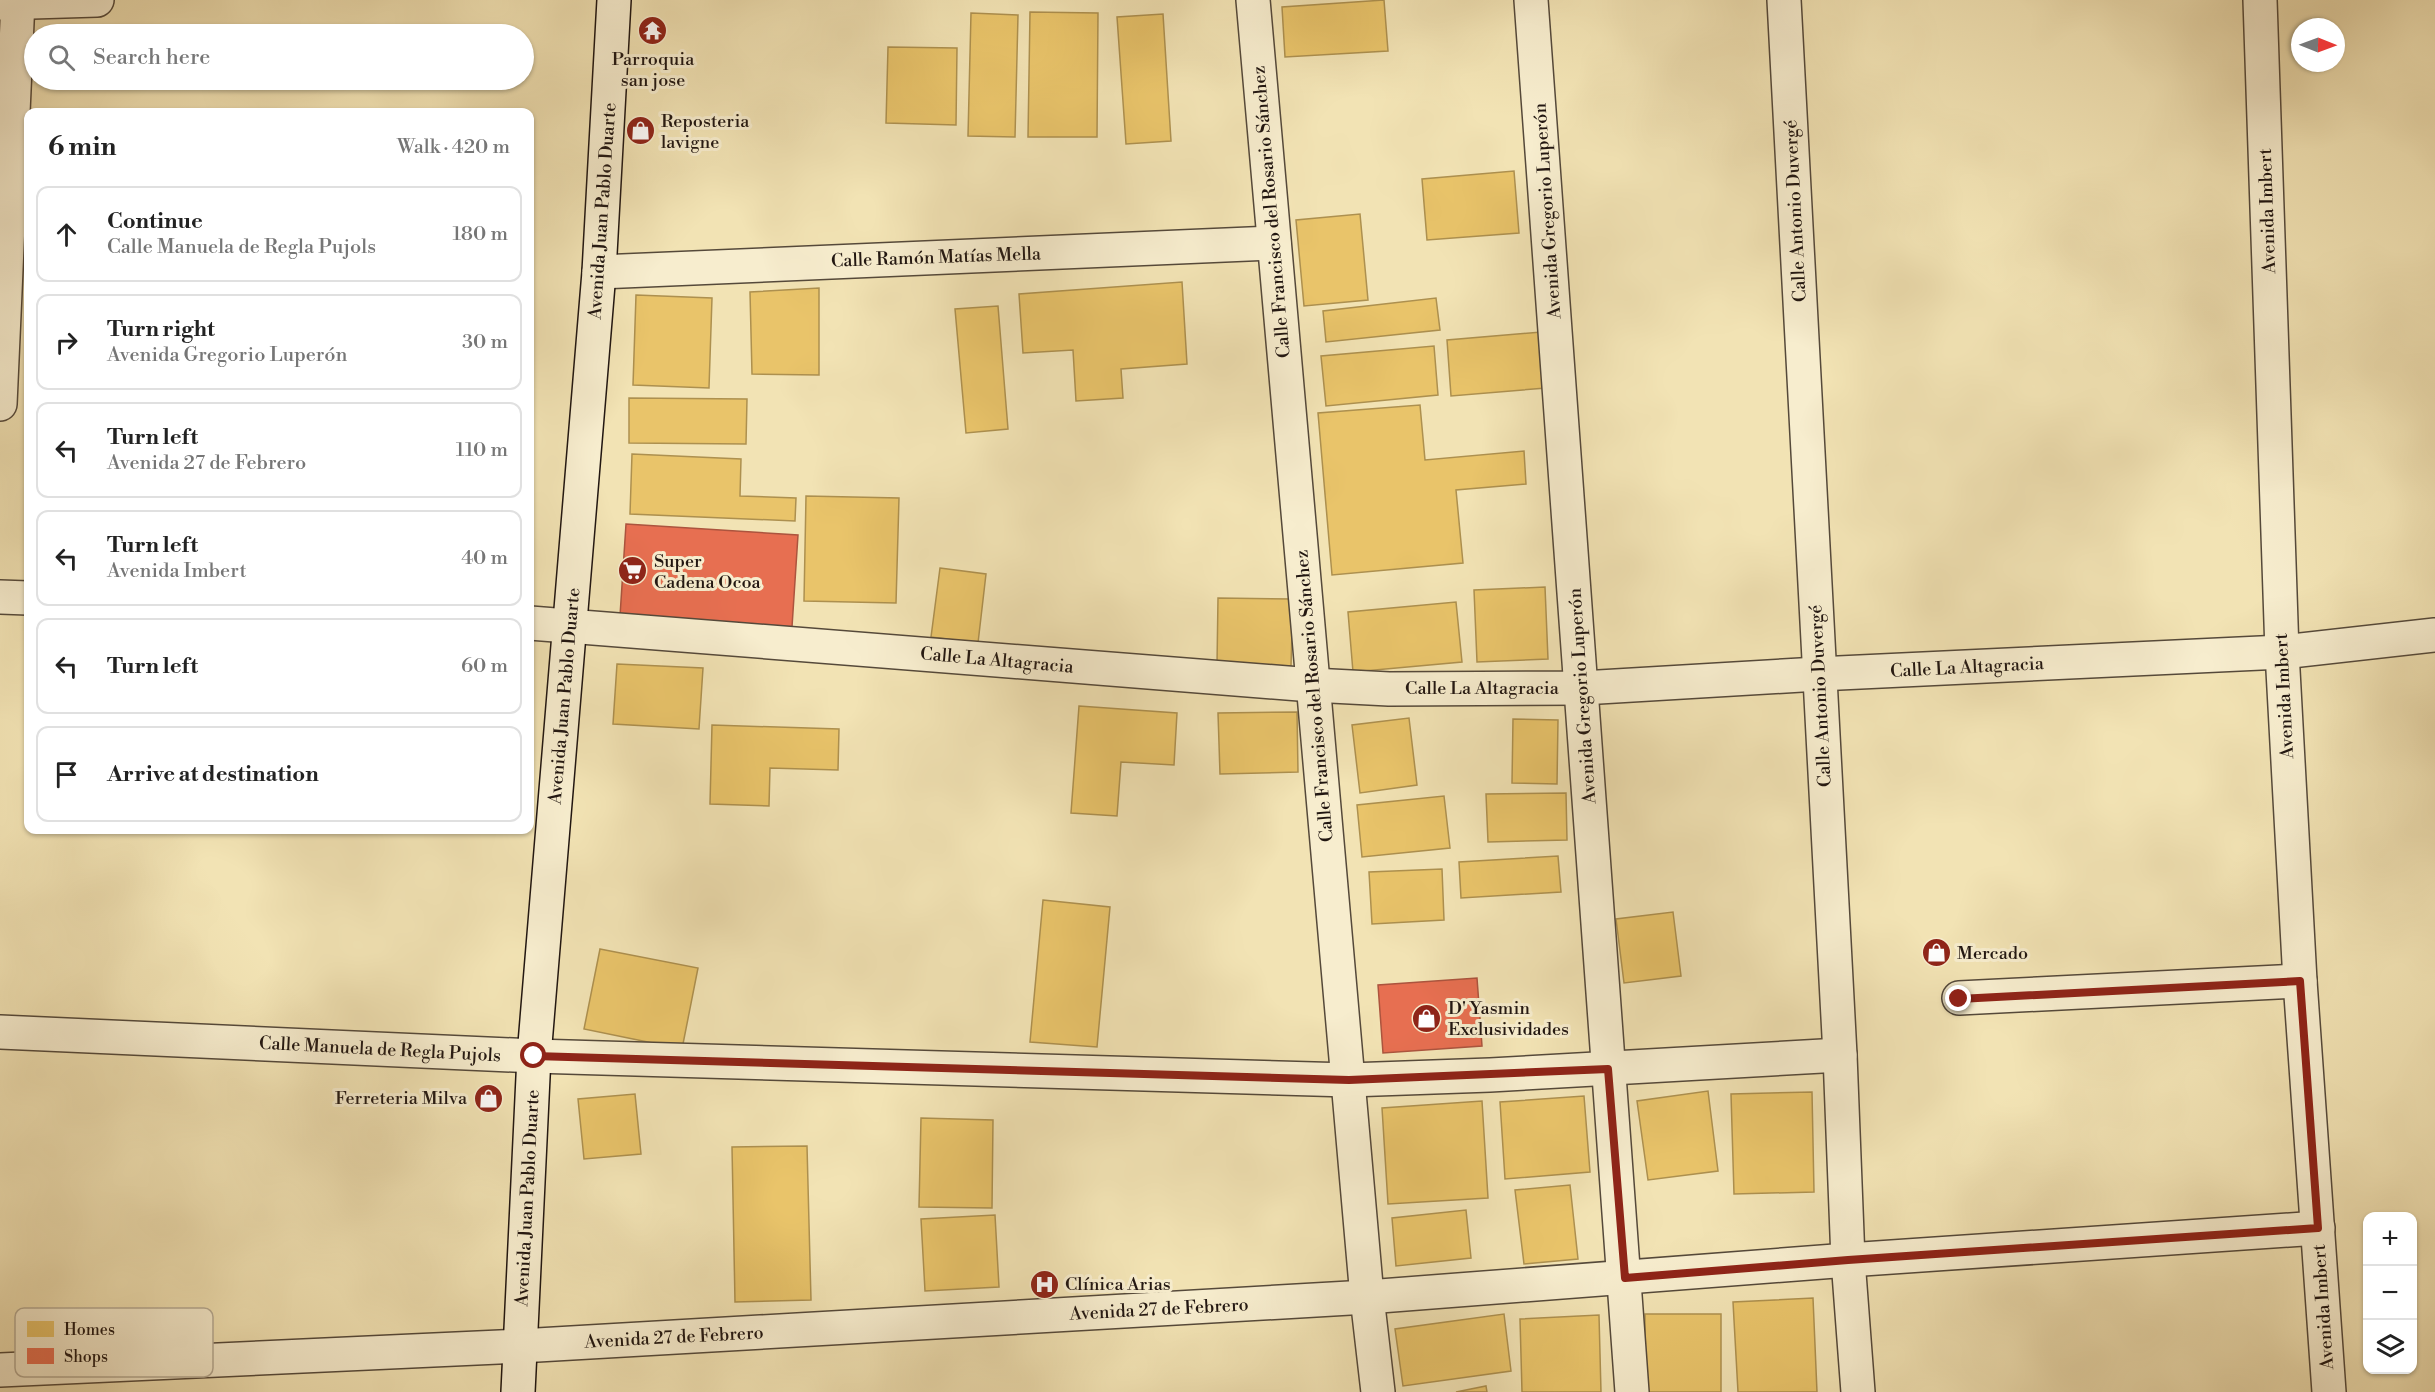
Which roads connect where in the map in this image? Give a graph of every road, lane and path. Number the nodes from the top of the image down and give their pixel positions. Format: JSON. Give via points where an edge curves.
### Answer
{"nodes":[{"id":1,"x":98,"y":0,"type":"edge"},
{"id":2,"x":614,"y":0,"type":"edge"},
{"id":3,"x":1253,"y":0,"type":"edge"},
{"id":4,"x":1531,"y":0,"type":"edge"},
{"id":5,"x":1784,"y":0,"type":"edge"},
{"id":6,"x":2260,"y":0,"type":"edge"},
{"id":7,"x":12,"y":2,"type":"edge"},
{"id":8,"x":1274,"y":243,"type":"junction"},
{"id":9,"x":599,"y":272,"type":"junction"},
{"id":10,"x":0,"y":404,"type":"edge"},
{"id":11,"x":0,"y":597,"type":"edge"},
{"id":12,"x":24,"y":598,"type":"edge"},
{"id":13,"x":534,"y":623,"type":"edge"},
{"id":14,"x":570,"y":625,"type":"junction"},
{"id":15,"x":2435,"y":635,"type":"edge"},
{"id":16,"x":2282,"y":652,"type":"junction"},
{"id":17,"x":1818,"y":674,"type":"junction"},
{"id":18,"x":1312,"y":685,"type":"junction"},
{"id":19,"x":1582,"y":688,"type":"junction"},
{"id":20,"x":2300,"y":981,"type":"junction"},
{"id":21,"x":1959,"y":999,"type":"dead end"},
{"id":22,"x":0,"y":1032,"type":"edge"},
{"id":23,"x":1840,"y":1055,"type":"junction"},
{"id":24,"x":534,"y":1056,"type":"junction"},
{"id":25,"x":1608,"y":1069,"type":"junction"},
{"id":26,"x":1349,"y":1080,"type":"junction"},
{"id":27,"x":2318,"y":1228,"type":"junction"},
{"id":28,"x":1848,"y":1260,"type":"junction"},
{"id":29,"x":1625,"y":1278,"type":"junction"},
{"id":30,"x":1367,"y":1297,"type":"junction"},
{"id":31,"x":520,"y":1346,"type":"junction"},
{"id":32,"x":213,"y":1360,"type":"edge"},
{"id":33,"x":15,"y":1369,"type":"edge"},
{"id":34,"x":0,"y":1370,"type":"edge"},
{"id":35,"x":518,"y":1392,"type":"edge"},
{"id":36,"x":1378,"y":1392,"type":"edge"},
{"id":37,"x":1632,"y":1392,"type":"edge"},
{"id":38,"x":1858,"y":1392,"type":"edge"},
{"id":39,"x":2329,"y":1392,"type":"edge"}],
"edges":[{"from":1,"to":7,"type":"street"},
{"from":2,"to":9,"type":"street","name":"Avenida Juan Pablo Duarte"},
{"from":3,"to":8,"type":"street","name":"Calle Francisco del Rosario Sánchez"},
{"from":4,"to":19,"type":"street","name":"Avenida Gregorio Luperón"},
{"from":5,"to":17,"type":"street","name":"Calle Antonio Duvergé"},
{"from":6,"to":16,"type":"street","name":"Avenida Imbert"},
{"from":7,"to":10,"type":"street"},
{"from":8,"to":9,"type":"street","name":"Calle Ramón Matías Mella"},
{"from":8,"to":18,"type":"street","name":"Calle Francisco del Rosario Sánchez"},
{"from":9,"to":14,"type":"street","name":"Avenida Juan Pablo Duarte"},
{"from":11,"to":12,"type":"street"},
{"from":13,"to":14,"type":"street","name":"Calle La Altagracia"},
{"from":14,"to":18,"type":"street","name":"Calle La Altagracia"},
{"from":14,"to":24,"type":"street","name":"Avenida Juan Pablo Duarte"},
{"from":15,"to":16,"type":"street","name":"Calle La Altagracia"},
{"from":16,"to":17,"type":"street","name":"Calle La Altagracia"},
{"from":16,"to":20,"type":"street","name":"Avenida Imbert"},
{"from":17,"to":19,"type":"street","name":"Calle La Altagracia"},
{"from":17,"to":23,"type":"street","name":"Calle Antonio Duvergé"},
{"from":18,"to":19,"type":"street","name":"Calle La Altagracia","via":[[1389,689]]},
{"from":18,"to":26,"type":"street","name":"Calle Francisco del Rosario Sánchez"},
{"from":19,"to":25,"type":"street","name":"Avenida Gregorio Luperón"},
{"from":20,"to":21,"type":"street"},
{"from":20,"to":27,"type":"street","name":"Avenida Imbert"},
{"from":22,"to":24,"type":"street","name":"Calle Manuela de Regla Pujols"},
{"from":23,"to":25,"type":"street","name":"Calle Manuela de Regla Pujols"},
{"from":23,"to":28,"type":"street","name":"Calle Antonio Duvergé"},
{"from":24,"to":26,"type":"street","name":"Calle Manuela de Regla Pujols"},
{"from":24,"to":31,"type":"street","name":"Avenida Juan Pablo Duarte"},
{"from":25,"to":26,"type":"street","name":"Calle Manuela de Regla Pujols"},
{"from":25,"to":29,"type":"street","name":"Avenida Gregorio Luperón"},
{"from":26,"to":30,"type":"street","name":"Calle Francisco del Rosario Sánchez"},
{"from":27,"to":28,"type":"street","name":"Avenida 27 de Febrero"},
{"from":27,"to":39,"type":"street","name":"Avenida Imbert"},
{"from":28,"to":29,"type":"street","name":"Avenida 27 de Febrero"},
{"from":28,"to":38,"type":"street","name":"Calle Antonio Duvergé"},
{"from":29,"to":30,"type":"street","name":"Avenida 27 de Febrero"},
{"from":29,"to":37,"type":"street","name":"Avenida Gregorio Luperón"},
{"from":30,"to":31,"type":"street","name":"Avenida 27 de Febrero"},
{"from":30,"to":36,"type":"street","name":"Calle Francisco del Rosario Sánchez"},
{"from":31,"to":32,"type":"street","name":"Avenida 27 de Febrero"},
{"from":31,"to":35,"type":"street","name":"Avenida Juan Pablo Duarte"},
{"from":33,"to":34,"type":"street","name":"Avenida 27 de Febrero"}]}
